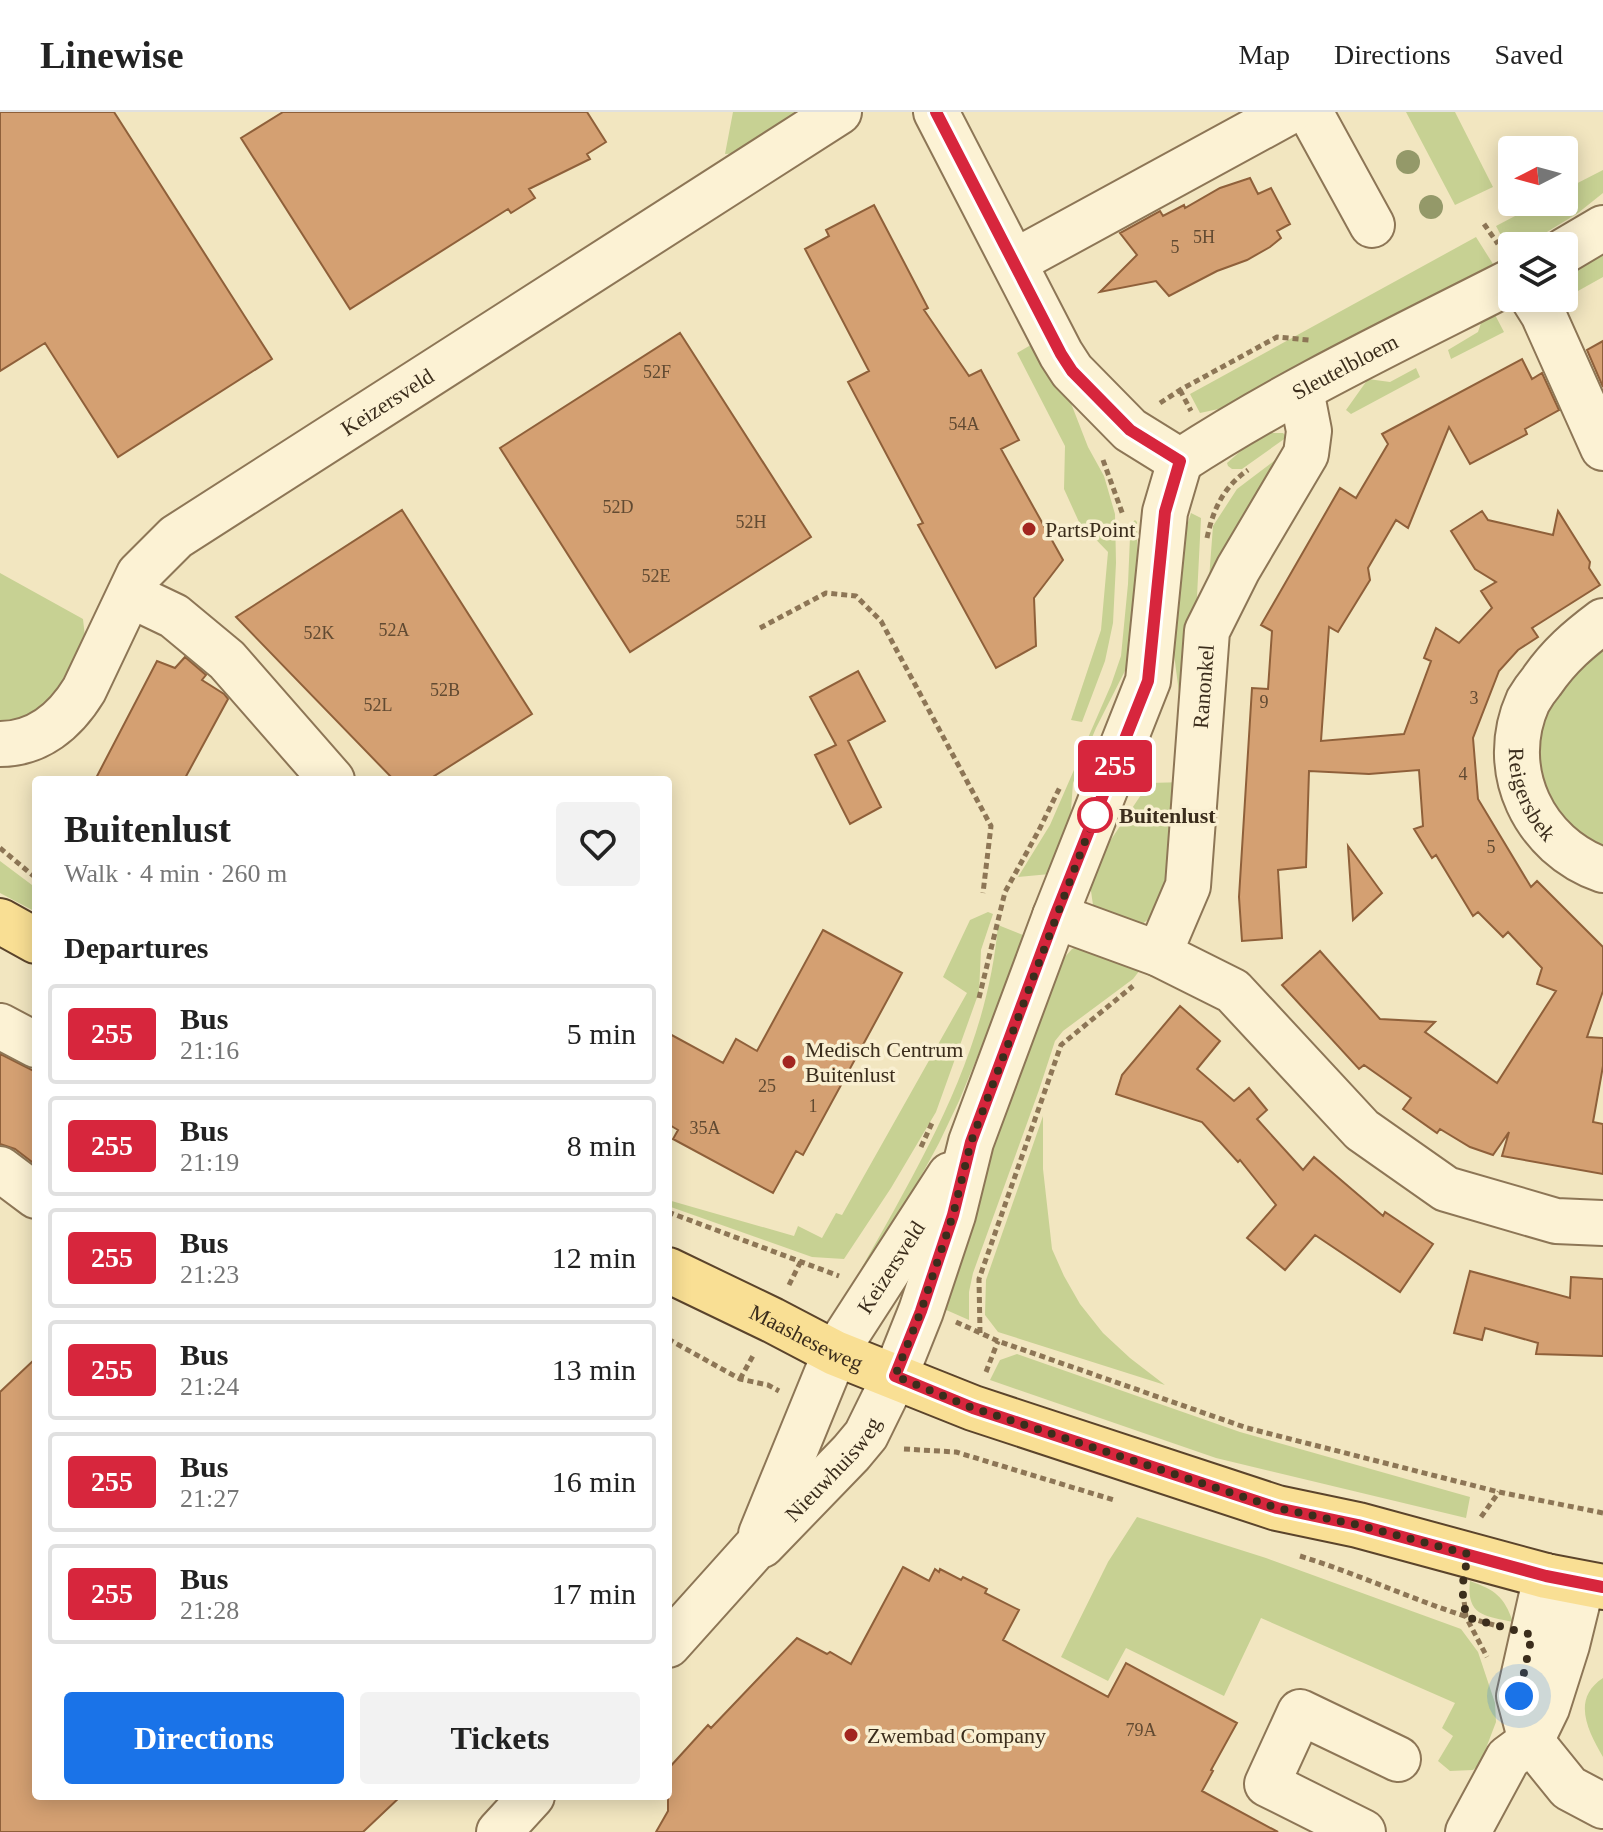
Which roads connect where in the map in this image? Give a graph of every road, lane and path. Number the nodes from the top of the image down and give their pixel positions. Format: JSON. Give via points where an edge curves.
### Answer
{"nodes":[{"id":1,"x":839,"y":112,"type":"edge"},
{"id":2,"x":936,"y":112,"type":"edge"},
{"id":3,"x":1289,"y":112,"type":"edge"},
{"id":4,"x":1310,"y":112,"type":"edge"},
{"id":5,"x":1372,"y":225,"type":"dead end"},
{"id":6,"x":1603,"y":228,"type":"edge"},
{"id":7,"x":1578,"y":243,"type":"edge"},
{"id":8,"x":1014,"y":262,"type":"junction"},
{"id":9,"x":1498,"y":288,"type":"edge"},
{"id":10,"x":1542,"y":312,"type":"edge"},
{"id":11,"x":1324,"y":341,"type":"dead end"},
{"id":12,"x":1301,"y":390,"type":"junction"},
{"id":13,"x":1130,"y":430,"type":"junction"},
{"id":14,"x":1603,"y":448,"type":"edge"},
{"id":15,"x":1180,"y":461,"type":"junction"},
{"id":16,"x":1123,"y":516,"type":"dead end"},
{"id":17,"x":130,"y":595,"type":"junction"},
{"id":18,"x":1603,"y":621,"type":"edge"},
{"id":19,"x":760,"y":628,"type":"dead end"},
{"id":20,"x":0,"y":744,"type":"edge"},
{"id":21,"x":328,"y":776,"type":"edge"},
{"id":22,"x":1063,"y":780,"type":"dead end"},
{"id":23,"x":0,"y":848,"type":"edge"},
{"id":24,"x":1603,"y":870,"type":"edge"},
{"id":25,"x":32,"y":875,"type":"edge"},
{"id":26,"x":983,"y":893,"type":"dead end"},
{"id":27,"x":1055,"y":916,"type":"junction"},
{"id":28,"x":0,"y":921,"type":"edge"},
{"id":29,"x":32,"y":939,"type":"edge"},
{"id":30,"x":1159,"y":954,"type":"junction"},
{"id":31,"x":977,"y":1009,"type":"dead end"},
{"id":32,"x":0,"y":1026,"type":"edge"},
{"id":33,"x":32,"y":1043,"type":"edge"},
{"id":34,"x":938,"y":1112,"type":"dead end"},
{"id":35,"x":971,"y":1142,"type":"junction"},
{"id":36,"x":918,"y":1153,"type":"dead end"},
{"id":37,"x":0,"y":1169,"type":"edge"},
{"id":38,"x":32,"y":1193,"type":"edge"},
{"id":39,"x":672,"y":1214,"type":"edge"},
{"id":40,"x":1603,"y":1223,"type":"edge"},
{"id":41,"x":672,"y":1272,"type":"edge"},
{"id":42,"x":875,"y":1290,"type":"junction"},
{"id":43,"x":921,"y":1311,"type":"junction"},
{"id":44,"x":980,"y":1333,"type":"junction"},
{"id":45,"x":672,"y":1341,"type":"edge"},
{"id":46,"x":835,"y":1353,"type":"junction"},
{"id":47,"x":895,"y":1376,"type":"junction"},
{"id":48,"x":813,"y":1410,"type":"junction"},
{"id":49,"x":866,"y":1435,"type":"junction"},
{"id":50,"x":1499,"y":1492,"type":"junction"},
{"id":51,"x":1120,"y":1502,"type":"dead end"},
{"id":52,"x":1603,"y":1513,"type":"edge"},
{"id":53,"x":755,"y":1548,"type":"junction"},
{"id":54,"x":1468,"y":1554,"type":"junction"},
{"id":55,"x":1299,"y":1556,"type":"dead end"},
{"id":56,"x":1577,"y":1582,"type":"edge"},
{"id":57,"x":1466,"y":1617,"type":"junction"},
{"id":58,"x":1532,"y":1635,"type":"junction"},
{"id":59,"x":672,"y":1641,"type":"edge"},
{"id":60,"x":1490,"y":1666,"type":"dead end"},
{"id":61,"x":1531,"y":1741,"type":"junction"},
{"id":62,"x":1398,"y":1759,"type":"dead end"},
{"id":63,"x":528,"y":1800,"type":"edge"},
{"id":64,"x":1603,"y":1806,"type":"edge"},
{"id":65,"x":499,"y":1832,"type":"edge"},
{"id":66,"x":1363,"y":1832,"type":"edge"},
{"id":67,"x":1468,"y":1832,"type":"edge"}],
"edges":[{"from":1,"to":17,"type":"street","name":"Keizersveld","via":[[176,537],[139,574]]},
{"from":2,"to":8,"type":"street"},
{"from":3,"to":8,"type":"street"},
{"from":4,"to":5,"type":"street"},
{"from":6,"to":7,"type":"street"},
{"from":8,"to":13,"type":"street","via":[[1072,371]]},
{"from":9,"to":12,"type":"street","name":"Sleutelbloem"},
{"from":10,"to":14,"type":"street"},
{"from":11,"to":13,"type":"path","via":[[1277,337],[1168,397]]},
{"from":12,"to":15,"type":"street","name":"Sleutelbloem"},
{"from":12,"to":30,"type":"street","name":"Ranonkel","via":[[1309,431],[1306,454],[1207,631],[1188,886]]},
{"from":13,"to":15,"type":"street"},
{"from":13,"to":16,"type":"path","via":[[1100,453]]},
{"from":15,"to":27,"type":"street","name":"Keizersveld","via":[[1165,512],[1148,681]]},
{"from":17,"to":20,"type":"street","name":"Keizersveld","via":[[74,707],[29,740]]},
{"from":17,"to":21,"type":"street","via":[[174,616],[227,660]]},
{"from":18,"to":24,"type":"street","name":"Reigersbek","via":[[1569,647],[1529,700],[1517,750],[1521,785],[1544,830],[1560,847]]},
{"from":19,"to":26,"type":"path","via":[[826,593],[856,596],[881,621],[991,826]]},
{"from":22,"to":31,"type":"path","via":[[1005,892]]},
{"from":23,"to":25,"type":"path"},
{"from":27,"to":30,"type":"street"},
{"from":27,"to":35,"type":"street","name":"Keizersveld"},
{"from":28,"to":29,"type":"main road"},
{"from":30,"to":40,"type":"street","via":[[1233,991],[1362,1130],[1446,1189],[1556,1221]]},
{"from":30,"to":44,"type":"path","via":[[1149,973],[1061,1045],[979,1279]]},
{"from":32,"to":33,"type":"street"},
{"from":34,"to":36,"type":"path"},
{"from":35,"to":42,"type":"street","name":"Keizersveld"},
{"from":35,"to":43,"type":"street","name":"Keizersveld"},
{"from":37,"to":38,"type":"street"},
{"from":39,"to":42,"type":"path"},
{"from":41,"to":46,"type":"main road","name":"Maasheseweg"},
{"from":42,"to":46,"type":"street","name":"Keizersveld"},
{"from":43,"to":44,"type":"path"},
{"from":43,"to":47,"type":"street","name":"Keizersveld"},
{"from":44,"to":50,"type":"path","via":[[1247,1428]]},
{"from":45,"to":48,"type":"path","via":[[740,1379],[768,1385]]},
{"from":46,"to":47,"type":"main road","name":"Maasheseweg"},
{"from":46,"to":48,"type":"street","name":"Nieuwhuisweg"},
{"from":47,"to":49,"type":"street","name":"Nieuwhuisweg"},
{"from":47,"to":54,"type":"main road","name":"Maasheseweg","via":[[973,1408],[1277,1508]]},
{"from":48,"to":53,"type":"street","name":"Nieuwhuisweg"},
{"from":49,"to":51,"type":"path","via":[[906,1450],[956,1452]]},
{"from":49,"to":53,"type":"street","name":"Nieuwhuisweg"},
{"from":50,"to":52,"type":"path"},
{"from":50,"to":54,"type":"path","via":[[1482,1514]]},
{"from":53,"to":59,"type":"street","name":"Nieuwhuisweg"},
{"from":54,"to":56,"type":"main road","name":"Maasheseweg"},
{"from":54,"to":57,"type":"path","via":[[1462,1588]]},
{"from":55,"to":57,"type":"path"},
{"from":56,"to":58,"type":"street"},
{"from":56,"to":61,"type":"street","via":[[1567,1645]]},
{"from":57,"to":58,"type":"path"},
{"from":57,"to":60,"type":"path"},
{"from":58,"to":61,"type":"street","via":[[1519,1696]]},
{"from":61,"to":64,"type":"street","via":[[1569,1788]]},
{"from":61,"to":67,"type":"street","via":[[1508,1758]]},
{"from":62,"to":66,"type":"street","via":[[1300,1712],[1267,1784]]},
{"from":63,"to":65,"type":"street"}]}
